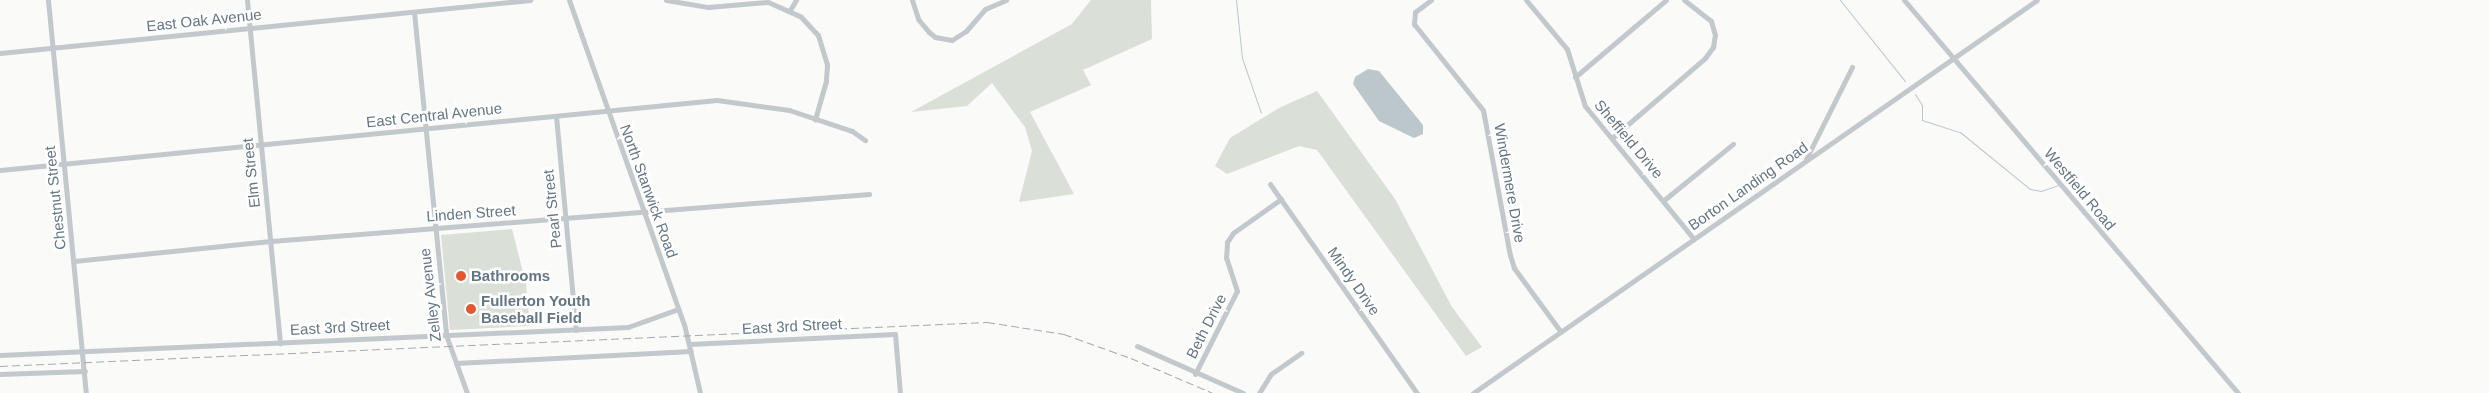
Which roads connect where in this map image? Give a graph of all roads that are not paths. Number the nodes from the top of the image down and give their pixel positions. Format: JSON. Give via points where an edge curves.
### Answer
{"nodes":[{"id":1,"x":48,"y":0,"type":"edge"},
{"id":2,"x":247,"y":0,"type":"edge"},
{"id":3,"x":530,"y":0,"type":"edge"},
{"id":4,"x":568,"y":0,"type":"edge"},
{"id":5,"x":666,"y":0,"type":"edge"},
{"id":6,"x":796,"y":0,"type":"edge"},
{"id":7,"x":912,"y":0,"type":"edge"},
{"id":8,"x":1006,"y":0,"type":"edge"},
{"id":9,"x":1431,"y":0,"type":"edge"},
{"id":10,"x":1526,"y":0,"type":"edge"},
{"id":11,"x":1666,"y":0,"type":"edge"},
{"id":12,"x":1684,"y":0,"type":"edge"},
{"id":13,"x":1904,"y":0,"type":"edge"},
{"id":14,"x":2037,"y":0,"type":"edge"},
{"id":15,"x":790,"y":10,"type":"junction"},
{"id":16,"x":414,"y":12,"type":"junction"},
{"id":17,"x":250,"y":28,"type":"junction"},
{"id":18,"x":53,"y":48,"type":"junction"},
{"id":19,"x":0,"y":53,"type":"edge"},
{"id":20,"x":1953,"y":59,"type":"junction"},
{"id":21,"x":1852,"y":67,"type":"dead end"},
{"id":22,"x":1575,"y":77,"type":"junction"},
{"id":23,"x":606,"y":111,"type":"junction"},
{"id":24,"x":556,"y":116,"type":"junction"},
{"id":25,"x":815,"y":119,"type":"junction"},
{"id":26,"x":425,"y":129,"type":"junction"},
{"id":27,"x":1612,"y":138,"type":"junction"},
{"id":28,"x":865,"y":140,"type":"dead end"},
{"id":29,"x":1733,"y":144,"type":"dead end"},
{"id":30,"x":261,"y":145,"type":"junction"},
{"id":31,"x":1806,"y":160,"type":"junction"},
{"id":32,"x":65,"y":164,"type":"junction"},
{"id":33,"x":0,"y":170,"type":"edge"},
{"id":34,"x":1270,"y":184,"type":"dead end"},
{"id":35,"x":869,"y":194,"type":"dead end"},
{"id":36,"x":1281,"y":199,"type":"junction"},
{"id":37,"x":1664,"y":200,"type":"junction"},
{"id":38,"x":644,"y":212,"type":"junction"},
{"id":39,"x":566,"y":218,"type":"junction"},
{"id":40,"x":435,"y":228,"type":"junction"},
{"id":41,"x":1694,"y":239,"type":"junction"},
{"id":42,"x":271,"y":241,"type":"junction"},
{"id":43,"x":74,"y":261,"type":"junction"},
{"id":44,"x":678,"y":309,"type":"junction"},
{"id":45,"x":576,"y":330,"type":"junction"},
{"id":46,"x":1561,"y":332,"type":"junction"},
{"id":47,"x":446,"y":335,"type":"junction"},
{"id":48,"x":280,"y":343,"type":"junction"},
{"id":49,"x":690,"y":344,"type":"junction"},
{"id":50,"x":1136,"y":346,"type":"dead end"},
{"id":51,"x":0,"y":349,"type":"edge"},
{"id":52,"x":691,"y":351,"type":"junction"},
{"id":53,"x":84,"y":352,"type":"junction"},
{"id":54,"x":1300,"y":353,"type":"dead end"},
{"id":55,"x":0,"y":356,"type":"edge"},
{"id":56,"x":456,"y":363,"type":"junction"},
{"id":57,"x":85,"y":371,"type":"junction"},
{"id":58,"x":0,"y":374,"type":"edge"},
{"id":59,"x":1195,"y":374,"type":"junction"},
{"id":60,"x":86,"y":393,"type":"edge"},
{"id":61,"x":467,"y":393,"type":"edge"},
{"id":62,"x":700,"y":393,"type":"edge"},
{"id":63,"x":900,"y":393,"type":"edge"},
{"id":64,"x":1243,"y":393,"type":"edge"},
{"id":65,"x":1259,"y":393,"type":"edge"},
{"id":66,"x":1417,"y":393,"type":"edge"},
{"id":67,"x":1473,"y":393,"type":"edge"},
{"id":68,"x":2238,"y":393,"type":"edge"}],
"edges":[{"from":1,"to":18,"type":"street","name":"Chestnut Street"},
{"from":2,"to":17,"type":"street","name":"Elm Street"},
{"from":3,"to":16,"type":"street","name":"East Oak Avenue"},
{"from":4,"to":23,"type":"street","name":"North Stanwick Road"},
{"from":5,"to":15,"type":"street","via":[[708,7],[768,2]]},
{"from":6,"to":15,"type":"street"},
{"from":7,"to":8,"type":"street","via":[[918,19],[929,32],[935,37],[952,40],[966,31],[985,9]]},
{"from":9,"to":46,"type":"street","name":"Windermere Drive","via":[[1416,10],[1415,26],[1483,110],[1514,268]]},
{"from":10,"to":22,"type":"street","name":"Sheffield Drive","via":[[1565,46]]},
{"from":11,"to":22,"type":"street"},
{"from":12,"to":27,"type":"street","via":[[1704,13],[1713,24],[1715,38],[1711,51]]},
{"from":13,"to":20,"type":"street","name":"Westfield Road"},
{"from":14,"to":20,"type":"street","name":"Borton Landing Road"},
{"from":15,"to":25,"type":"street","via":[[809,24],[824,50],[826,81]]},
{"from":16,"to":17,"type":"street","name":"East Oak Avenue"},
{"from":16,"to":26,"type":"street","name":"Zelley Avenue"},
{"from":17,"to":18,"type":"street","name":"East Oak Avenue"},
{"from":17,"to":30,"type":"street","name":"Elm Street"},
{"from":18,"to":19,"type":"street","name":"East Oak Avenue"},
{"from":18,"to":32,"type":"street","name":"Chestnut Street"},
{"from":20,"to":31,"type":"street","name":"Borton Landing Road"},
{"from":20,"to":68,"type":"street","name":"Westfield Road"},
{"from":21,"to":31,"type":"street"},
{"from":22,"to":27,"type":"street","name":"Sheffield Drive","via":[[1583,103]]},
{"from":23,"to":24,"type":"street","name":"East Central Avenue"},
{"from":23,"to":25,"type":"street","name":"East Central Avenue","via":[[717,100],[771,106]]},
{"from":23,"to":38,"type":"street","name":"North Stanwick Road"},
{"from":24,"to":26,"type":"street","name":"East Central Avenue"},
{"from":24,"to":39,"type":"street","name":"Pearl Street"},
{"from":25,"to":28,"type":"street","name":"East Central Avenue"},
{"from":26,"to":30,"type":"street","name":"East Central Avenue"},
{"from":26,"to":40,"type":"street","name":"Zelley Avenue"},
{"from":27,"to":37,"type":"street","name":"Sheffield Drive"},
{"from":29,"to":37,"type":"street"},
{"from":30,"to":32,"type":"street","name":"East Central Avenue"},
{"from":30,"to":42,"type":"street","name":"Elm Street"},
{"from":31,"to":41,"type":"street","name":"Borton Landing Road"},
{"from":32,"to":33,"type":"street","name":"East Central Avenue"},
{"from":32,"to":43,"type":"street","name":"Chestnut Street"},
{"from":34,"to":36,"type":"street","name":"Mindy Drive"},
{"from":35,"to":38,"type":"street","name":"Linden Street"},
{"from":36,"to":59,"type":"street","name":"Beth Drive","via":[[1233,233],[1227,242],[1226,258],[1237,291]]},
{"from":36,"to":66,"type":"street","name":"Mindy Drive"},
{"from":37,"to":41,"type":"street","name":"Sheffield Drive"},
{"from":38,"to":39,"type":"street","name":"Linden Street"},
{"from":38,"to":44,"type":"street","name":"North Stanwick Road"},
{"from":39,"to":40,"type":"street","name":"Linden Street"},
{"from":39,"to":45,"type":"street","name":"Pearl Street"},
{"from":40,"to":42,"type":"street","name":"Linden Street"},
{"from":40,"to":47,"type":"street","name":"Zelley Avenue"},
{"from":41,"to":46,"type":"street","name":"Borton Landing Road"},
{"from":42,"to":43,"type":"street","name":"Linden Street"},
{"from":42,"to":48,"type":"street","name":"Elm Street"},
{"from":43,"to":53,"type":"street","name":"Chestnut Street"},
{"from":44,"to":45,"type":"street","name":"East 3rd Street","via":[[628,327]]},
{"from":44,"to":49,"type":"street","name":"North Stanwick Road"},
{"from":45,"to":47,"type":"street","name":"East 3rd Street"},
{"from":46,"to":67,"type":"street","name":"Borton Landing Road"},
{"from":47,"to":48,"type":"street","name":"East 3rd Street"},
{"from":47,"to":56,"type":"street","name":"Zelley Avenue"},
{"from":48,"to":53,"type":"street","name":"East 3rd Street"},
{"from":49,"to":52,"type":"street","name":"North Stanwick Road"},
{"from":49,"to":63,"type":"street","name":"East 3rd Street","via":[[895,334]]},
{"from":50,"to":59,"type":"street"},
{"from":51,"to":55,"type":"street"},
{"from":52,"to":56,"type":"street"},
{"from":52,"to":62,"type":"street","name":"North Stanwick Road"},
{"from":53,"to":55,"type":"street","name":"East 3rd Street"},
{"from":53,"to":57,"type":"street","name":"Chestnut Street"},
{"from":54,"to":65,"type":"street","via":[[1271,374]]},
{"from":56,"to":61,"type":"street","name":"Zelley Avenue"},
{"from":57,"to":58,"type":"street"},
{"from":57,"to":60,"type":"street","name":"Chestnut Street"},
{"from":59,"to":64,"type":"street"}]}
